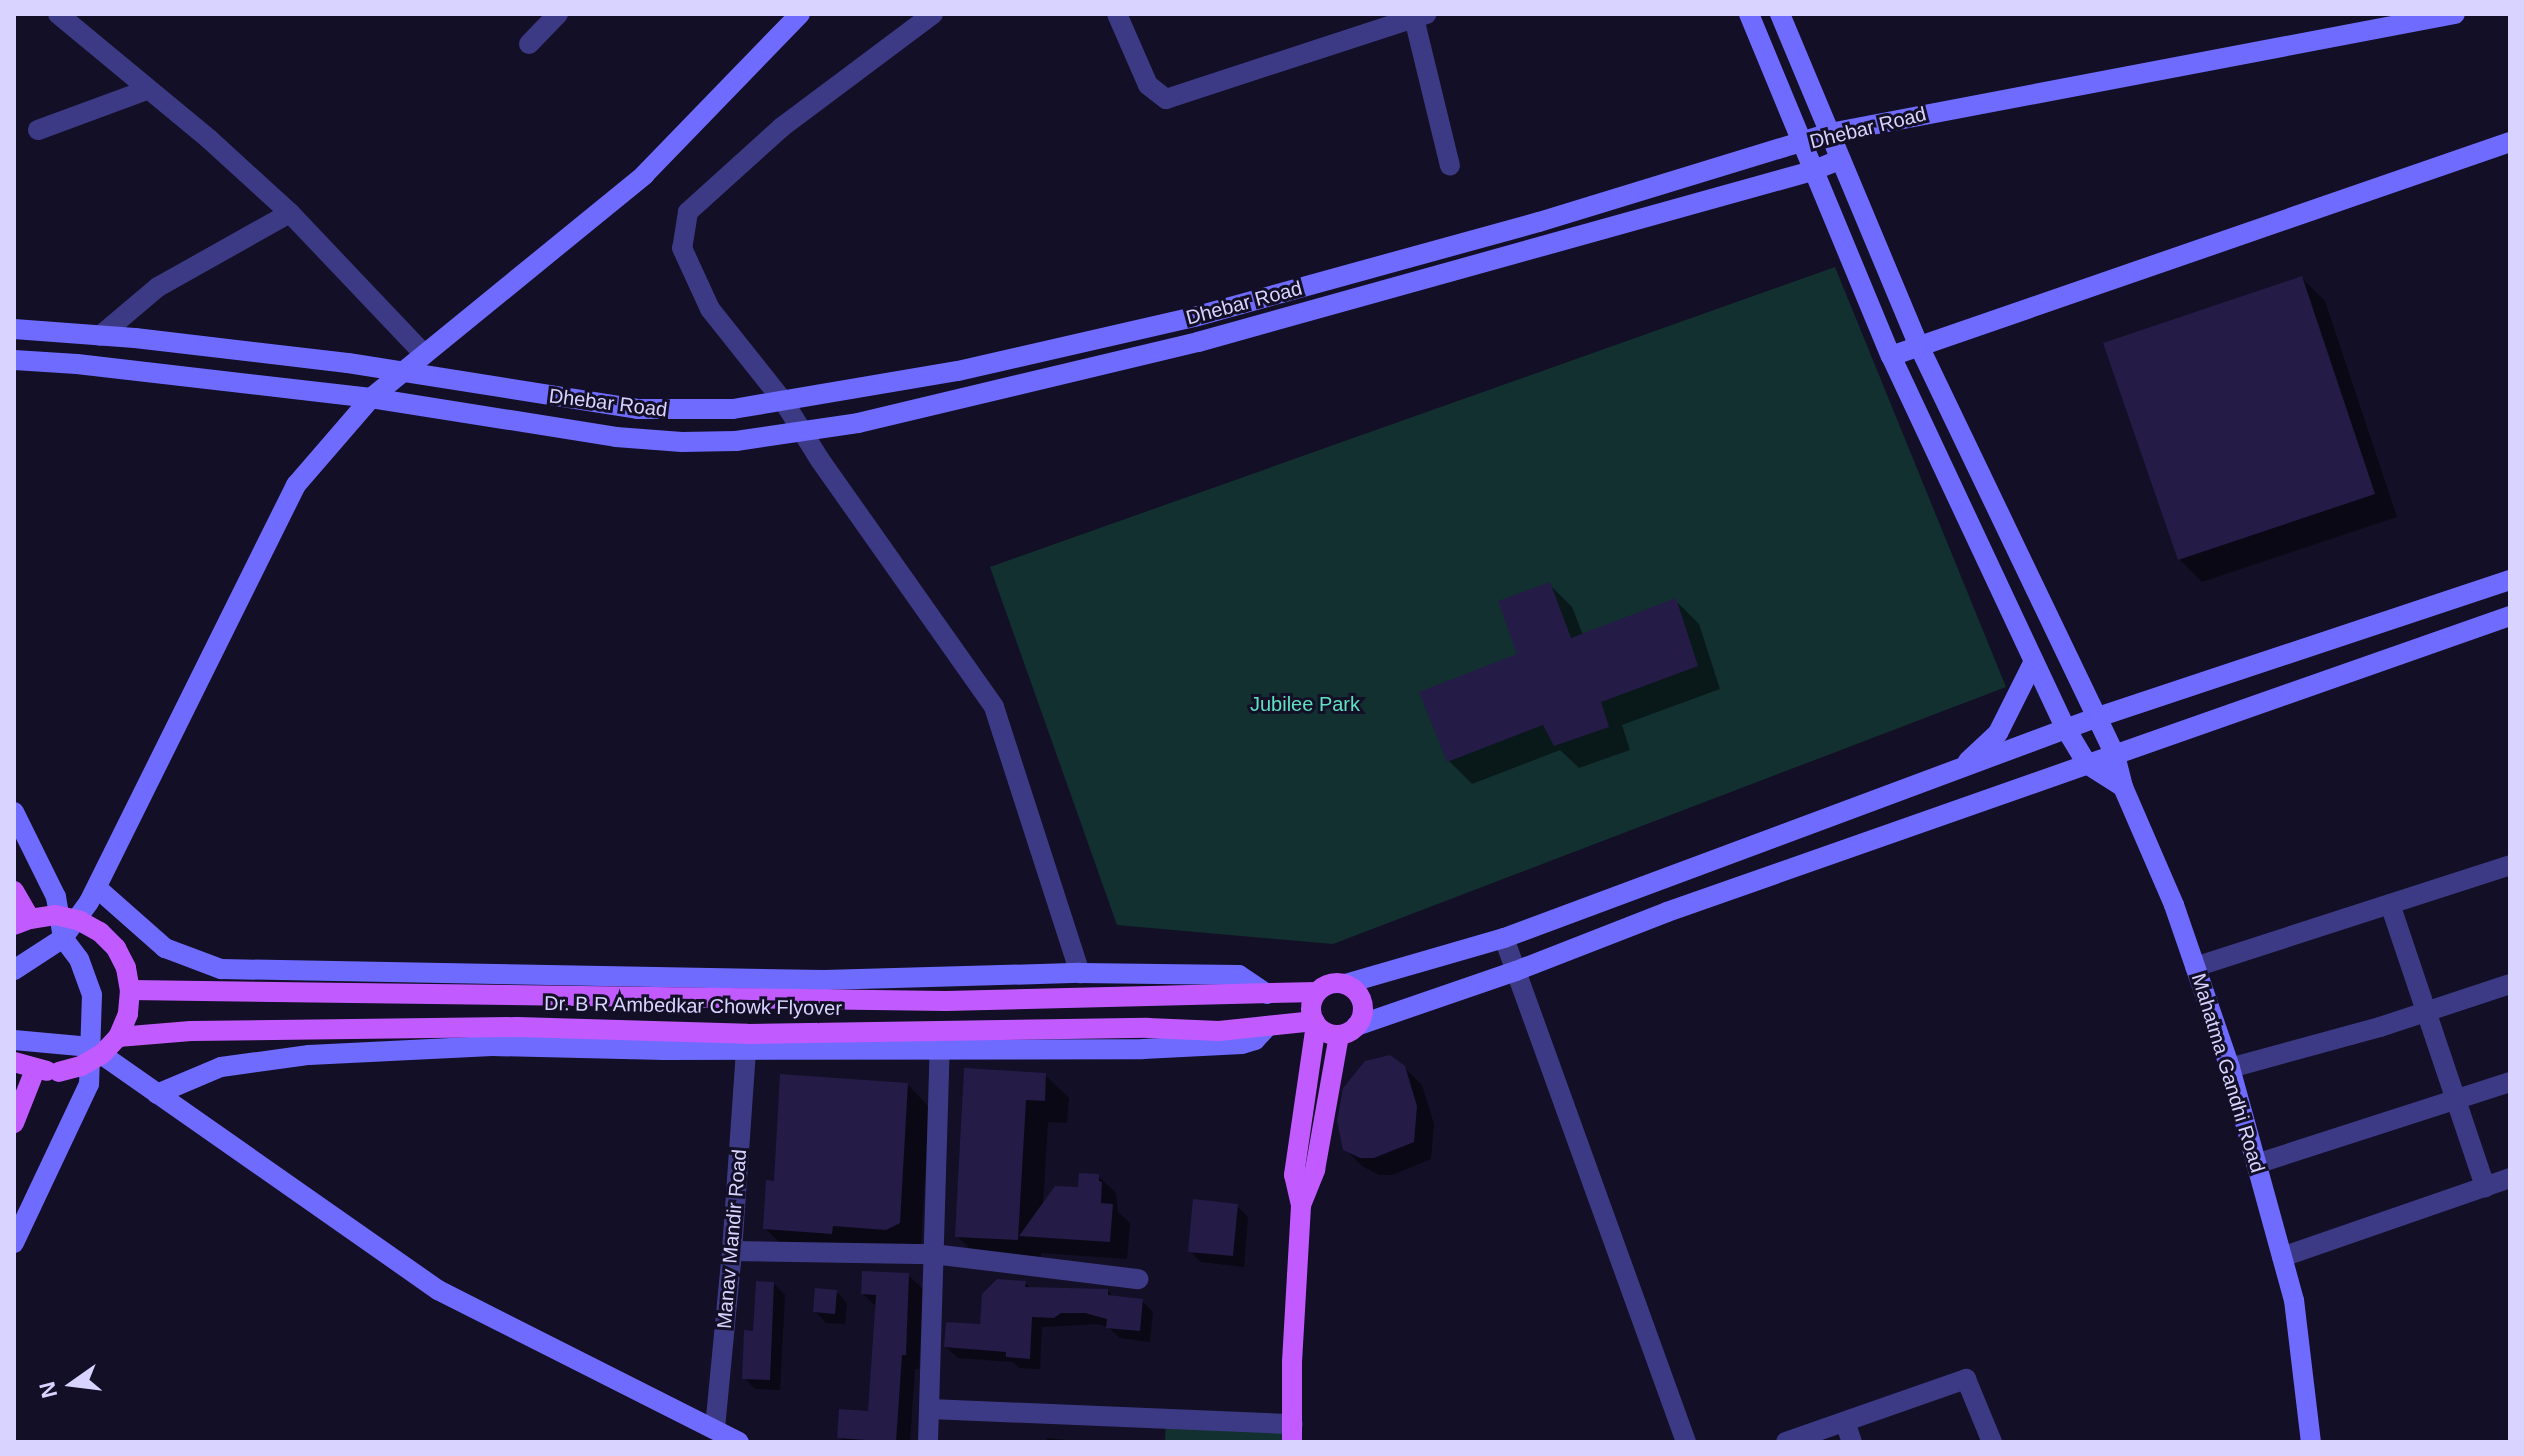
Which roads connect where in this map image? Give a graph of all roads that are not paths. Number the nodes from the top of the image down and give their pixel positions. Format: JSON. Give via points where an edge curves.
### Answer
{"nodes":[{"id":1,"x":58,"y":14,"type":"edge"},
{"id":2,"x":558,"y":14,"type":"edge"},
{"id":3,"x":800,"y":14,"type":"edge"},
{"id":4,"x":933,"y":14,"type":"edge"},
{"id":5,"x":1117,"y":14,"type":"edge"},
{"id":6,"x":1749,"y":14,"type":"edge"},
{"id":7,"x":1780,"y":14,"type":"edge"},
{"id":8,"x":2455,"y":14,"type":"edge"},
{"id":9,"x":1418,"y":15,"type":"edge"},
{"id":10,"x":2408,"y":19,"type":"edge"},
{"id":11,"x":529,"y":44,"type":"dead end"},
{"id":12,"x":147,"y":90,"type":"junction"},
{"id":13,"x":38,"y":130,"type":"dead end"},
{"id":14,"x":1830,"y":133,"type":"junction"},
{"id":15,"x":2510,"y":142,"type":"edge"},
{"id":16,"x":1801,"y":144,"type":"junction"},
{"id":17,"x":1841,"y":159,"type":"junction"},
{"id":18,"x":1450,"y":166,"type":"dead end"},
{"id":19,"x":1812,"y":171,"type":"junction"},
{"id":20,"x":290,"y":213,"type":"junction"},
{"id":21,"x":14,"y":329,"type":"edge"},
{"id":22,"x":100,"y":336,"type":"junction"},
{"id":23,"x":1919,"y":346,"type":"junction"},
{"id":24,"x":424,"y":354,"type":"junction"},
{"id":25,"x":1891,"y":356,"type":"junction"},
{"id":26,"x":14,"y":360,"type":"edge"},
{"id":27,"x":404,"y":370,"type":"junction"},
{"id":28,"x":371,"y":398,"type":"junction"},
{"id":29,"x":784,"y":402,"type":"junction"},
{"id":30,"x":806,"y":433,"type":"junction"},
{"id":31,"x":2510,"y":580,"type":"edge"},
{"id":32,"x":2510,"y":616,"type":"edge"},
{"id":33,"x":2034,"y":661,"type":"junction"},
{"id":34,"x":2098,"y":717,"type":"junction"},
{"id":35,"x":2066,"y":729,"type":"junction"},
{"id":36,"x":2115,"y":755,"type":"junction"},
{"id":37,"x":2087,"y":764,"type":"junction"},
{"id":38,"x":1963,"y":766,"type":"junction"},
{"id":39,"x":2123,"y":787,"type":"junction"},
{"id":40,"x":14,"y":812,"type":"edge"},
{"id":41,"x":2510,"y":865,"type":"edge"},
{"id":42,"x":97,"y":888,"type":"junction"},
{"id":43,"x":14,"y":891,"type":"edge"},
{"id":44,"x":2390,"y":904,"type":"junction"},
{"id":45,"x":22,"y":922,"type":"edge"},
{"id":46,"x":63,"y":938,"type":"junction"},
{"id":47,"x":1504,"y":938,"type":"junction"},
{"id":48,"x":2195,"y":967,"type":"junction"},
{"id":49,"x":14,"y":970,"type":"edge"},
{"id":50,"x":1516,"y":971,"type":"junction"},
{"id":51,"x":1080,"y":973,"type":"junction"},
{"id":52,"x":1345,"y":984,"type":"junction"},
{"id":53,"x":2510,"y":984,"type":"edge"},
{"id":54,"x":130,"y":990,"type":"junction"},
{"id":55,"x":1317,"y":992,"type":"junction"},
{"id":56,"x":1267,"y":994,"type":"junction"},
{"id":57,"x":2426,"y":1012,"type":"junction"},
{"id":58,"x":1315,"y":1023,"type":"junction"},
{"id":59,"x":1268,"y":1026,"type":"junction"},
{"id":60,"x":1348,"y":1030,"type":"junction"},
{"id":61,"x":118,"y":1037,"type":"junction"},
{"id":62,"x":14,"y":1040,"type":"edge"},
{"id":63,"x":91,"y":1047,"type":"junction"},
{"id":64,"x":940,"y":1048,"type":"junction"},
{"id":65,"x":746,"y":1050,"type":"junction"},
{"id":66,"x":14,"y":1062,"type":"edge"},
{"id":67,"x":2230,"y":1068,"type":"junction"},
{"id":68,"x":35,"y":1070,"type":"junction"},
{"id":69,"x":2510,"y":1082,"type":"edge"},
{"id":70,"x":157,"y":1094,"type":"junction"},
{"id":71,"x":2456,"y":1100,"type":"junction"},
{"id":72,"x":14,"y":1123,"type":"edge"},
{"id":73,"x":2256,"y":1164,"type":"junction"},
{"id":74,"x":2510,"y":1178,"type":"edge"},
{"id":75,"x":2485,"y":1187,"type":"junction"},
{"id":76,"x":1301,"y":1205,"type":"junction"},
{"id":77,"x":14,"y":1243,"type":"edge"},
{"id":78,"x":732,"y":1251,"type":"junction"},
{"id":79,"x":933,"y":1254,"type":"junction"},
{"id":80,"x":2282,"y":1257,"type":"junction"},
{"id":81,"x":1138,"y":1279,"type":"dead end"},
{"id":82,"x":930,"y":1409,"type":"junction"},
{"id":83,"x":1845,"y":1422,"type":"junction"},
{"id":84,"x":715,"y":1428,"type":"junction"},
{"id":85,"x":1292,"y":1433,"type":"edge"},
{"id":86,"x":739,"y":1442,"type":"edge"},
{"id":87,"x":928,"y":1442,"type":"edge"},
{"id":88,"x":1686,"y":1442,"type":"edge"},
{"id":89,"x":1786,"y":1442,"type":"edge"},
{"id":90,"x":1852,"y":1442,"type":"edge"},
{"id":91,"x":1992,"y":1442,"type":"edge"},
{"id":92,"x":2311,"y":1442,"type":"edge"}],
"edges":[{"from":1,"to":12,"type":"street"},
{"from":2,"to":11,"type":"street"},
{"from":3,"to":24,"type":"street","via":[[644,175]]},
{"from":4,"to":29,"type":"street","via":[[782,127],[688,212],[682,248],[710,309]]},
{"from":5,"to":9,"type":"street","via":[[1148,85],[1166,99]]},
{"from":6,"to":16,"type":"street"},
{"from":7,"to":14,"type":"street","name":"Mahatma Gandhi Road"},
{"from":8,"to":10,"type":"street","name":"Dhebar Road"},
{"from":9,"to":18,"type":"street"},
{"from":10,"to":14,"type":"street","name":"Dhebar Road"},
{"from":12,"to":13,"type":"street"},
{"from":12,"to":20,"type":"street"},
{"from":14,"to":16,"type":"street","name":"Dhebar Road"},
{"from":14,"to":17,"type":"street","name":"Mahatma Gandhi Road"},
{"from":15,"to":23,"type":"street"},
{"from":16,"to":19,"type":"street"},
{"from":16,"to":29,"type":"street","name":"Dhebar Road","via":[[1194,317],[958,371]]},
{"from":17,"to":19,"type":"street","name":"Dhebar Road"},
{"from":17,"to":23,"type":"street","name":"Mahatma Gandhi Road"},
{"from":19,"to":25,"type":"street"},
{"from":19,"to":30,"type":"street","name":"Dhebar Road","via":[[1198,342]]},
{"from":20,"to":22,"type":"street","via":[[158,287]]},
{"from":20,"to":24,"type":"street"},
{"from":21,"to":22,"type":"street","name":"Dhebar Road"},
{"from":22,"to":27,"type":"street","name":"Dhebar Road"},
{"from":23,"to":25,"type":"street"},
{"from":23,"to":34,"type":"street","name":"Mahatma Gandhi Road"},
{"from":24,"to":27,"type":"street"},
{"from":25,"to":33,"type":"street"},
{"from":26,"to":28,"type":"street","name":"Dhebar Road"},
{"from":27,"to":28,"type":"street"},
{"from":27,"to":29,"type":"street","name":"Dhebar Road","via":[[637,409],[733,409]]},
{"from":28,"to":30,"type":"street","name":"Dhebar Road","via":[[616,437],[682,442]]},
{"from":28,"to":42,"type":"street","via":[[296,485]]},
{"from":29,"to":30,"type":"street"},
{"from":30,"to":51,"type":"street","via":[[994,707]]},
{"from":31,"to":34,"type":"street"},
{"from":32,"to":36,"type":"street"},
{"from":33,"to":35,"type":"street"},
{"from":33,"to":38,"type":"street","via":[[1998,733]]},
{"from":34,"to":35,"type":"street"},
{"from":34,"to":36,"type":"street","name":"Mahatma Gandhi Road"},
{"from":35,"to":37,"type":"street"},
{"from":35,"to":38,"type":"street"},
{"from":36,"to":37,"type":"street"},
{"from":36,"to":39,"type":"street","name":"Mahatma Gandhi Road"},
{"from":37,"to":39,"type":"street"},
{"from":37,"to":50,"type":"street","via":[[1667,912]]},
{"from":38,"to":47,"type":"street"},
{"from":39,"to":48,"type":"street","name":"Mahatma Gandhi Road"},
{"from":40,"to":46,"type":"street","via":[[56,897]]},
{"from":41,"to":44,"type":"street"},
{"from":42,"to":46,"type":"street"},
{"from":42,"to":51,"type":"street","via":[[165,948],[221,969],[824,980]]},
{"from":43,"to":45,"type":"main road"},
{"from":44,"to":48,"type":"street"},
{"from":44,"to":57,"type":"street"},
{"from":45,"to":54,"type":"main road","bridge":true,"via":[[55,915],[100,932],[116,948]]},
{"from":46,"to":49,"type":"street"},
{"from":46,"to":63,"type":"street","via":[[79,959],[92,995]]},
{"from":47,"to":50,"type":"street"},
{"from":47,"to":52,"type":"street"},
{"from":48,"to":67,"type":"street","name":"Mahatma Gandhi Road"},
{"from":50,"to":60,"type":"street"},
{"from":50,"to":88,"type":"street"},
{"from":51,"to":56,"type":"street","via":[[1239,975]]},
{"from":52,"to":55,"type":"main road"},
{"from":52,"to":60,"type":"main road","via":[[1363,1007]]},
{"from":53,"to":57,"type":"street"},
{"from":54,"to":56,"type":"main road","name":"Dr. B R Ambedkar Chowk Flyover","via":[[946,1001]]},
{"from":54,"to":61,"type":"main road","bridge":true},
{"from":55,"to":56,"type":"main road","name":"Dr. B R Ambedkar Chowk Flyover"},
{"from":55,"to":58,"type":"main road","via":[[1311,1011]]},
{"from":57,"to":67,"type":"street"},
{"from":57,"to":71,"type":"street"},
{"from":58,"to":59,"type":"main road","name":"Dr. B R Ambedkar Chowk Flyover"},
{"from":58,"to":60,"type":"main road","via":[[1329,1034]]},
{"from":58,"to":76,"type":"main road","via":[[1294,1175]]},
{"from":59,"to":61,"type":"main road","name":"Dr. B R Ambedkar Chowk Flyover","via":[[1219,1031],[747,1034],[517,1027],[191,1031]]},
{"from":59,"to":64,"type":"street","via":[[1255,1040],[1242,1044]]},
{"from":60,"to":76,"type":"main road","via":[[1315,1170]]},
{"from":61,"to":68,"type":"main road","bridge":true,"via":[[81,1066],[59,1072]]},
{"from":62,"to":63,"type":"street"},
{"from":63,"to":70,"type":"street"},
{"from":63,"to":77,"type":"street","via":[[89,1084]]},
{"from":64,"to":65,"type":"street"},
{"from":64,"to":79,"type":"street"},
{"from":65,"to":70,"type":"street","via":[[492,1046],[309,1055],[221,1067]]},
{"from":65,"to":78,"type":"street","name":"Manav Mandir Road"},
{"from":66,"to":68,"type":"main road"},
{"from":67,"to":73,"type":"street","name":"Mahatma Gandhi Road"},
{"from":68,"to":72,"type":"main road"},
{"from":69,"to":71,"type":"street"},
{"from":70,"to":84,"type":"street","via":[[438,1290]]},
{"from":71,"to":73,"type":"street"},
{"from":71,"to":75,"type":"street"},
{"from":73,"to":80,"type":"street","name":"Mahatma Gandhi Road"},
{"from":74,"to":75,"type":"street"},
{"from":75,"to":80,"type":"street"},
{"from":76,"to":85,"type":"main road"},
{"from":78,"to":79,"type":"street"},
{"from":78,"to":84,"type":"street","name":"Manav Mandir Road"},
{"from":79,"to":81,"type":"street"},
{"from":79,"to":82,"type":"street"},
{"from":80,"to":92,"type":"street","name":"Mahatma Gandhi Road","via":[[2294,1300]]},
{"from":82,"to":85,"type":"street"},
{"from":82,"to":87,"type":"street"},
{"from":83,"to":89,"type":"street"},
{"from":83,"to":90,"type":"street"},
{"from":83,"to":91,"type":"street","via":[[1966,1379]]},
{"from":84,"to":86,"type":"street"}]}
